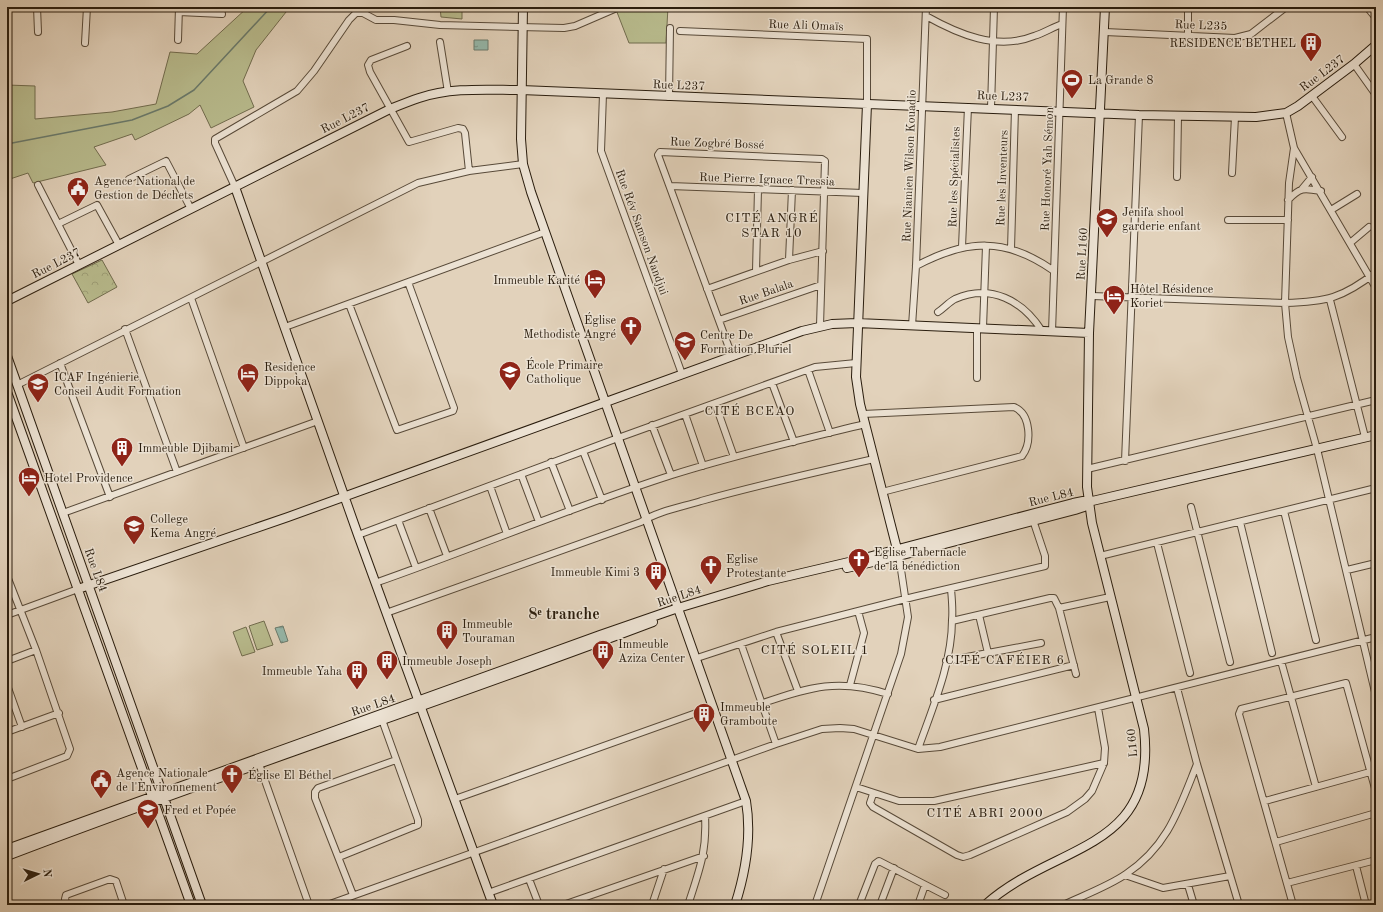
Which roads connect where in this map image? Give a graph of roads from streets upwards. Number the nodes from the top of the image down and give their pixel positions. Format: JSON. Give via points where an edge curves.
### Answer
{"nodes":[{"id":1,"x":37,"y":7,"type":"edge"},
{"id":2,"x":87,"y":7,"type":"edge"},
{"id":3,"x":523,"y":7,"type":"edge"},
{"id":4,"x":619,"y":7,"type":"edge"},
{"id":5,"x":926,"y":7,"type":"edge"},
{"id":6,"x":994,"y":7,"type":"edge"},
{"id":7,"x":1063,"y":7,"type":"edge"},
{"id":8,"x":1105,"y":7,"type":"edge"},
{"id":9,"x":1188,"y":7,"type":"edge"},
{"id":10,"x":1286,"y":7,"type":"edge"},
{"id":11,"x":1367,"y":7,"type":"edge"},
{"id":12,"x":179,"y":10,"type":"edge"},
{"id":13,"x":222,"y":14,"type":"dead end"},
{"id":14,"x":926,"y":16,"type":"junction"},
{"id":15,"x":1376,"y":18,"type":"edge"},
{"id":16,"x":1062,"y":24,"type":"junction"},
{"id":17,"x":522,"y":27,"type":"junction"},
{"id":18,"x":670,"y":28,"type":"dead end"},
{"id":19,"x":680,"y":31,"type":"dead end"},
{"id":20,"x":38,"y":32,"type":"dead end"},
{"id":21,"x":1105,"y":32,"type":"junction"},
{"id":22,"x":1188,"y":36,"type":"junction"},
{"id":23,"x":178,"y":40,"type":"dead end"},
{"id":24,"x":994,"y":41,"type":"junction"},
{"id":25,"x":440,"y":42,"type":"dead end"},
{"id":26,"x":85,"y":43,"type":"dead end"},
{"id":27,"x":1376,"y":45,"type":"edge"},
{"id":28,"x":407,"y":46,"type":"dead end"},
{"id":29,"x":1354,"y":64,"type":"junction"},
{"id":30,"x":520,"y":90,"type":"junction"},
{"id":31,"x":448,"y":92,"type":"junction"},
{"id":32,"x":603,"y":94,"type":"junction"},
{"id":33,"x":1376,"y":95,"type":"edge"},
{"id":34,"x":669,"y":96,"type":"junction"},
{"id":35,"x":1312,"y":96,"type":"junction"},
{"id":36,"x":867,"y":104,"type":"junction"},
{"id":37,"x":922,"y":105,"type":"junction"},
{"id":38,"x":968,"y":107,"type":"junction"},
{"id":39,"x":991,"y":108,"type":"junction"},
{"id":40,"x":390,"y":109,"type":"junction"},
{"id":41,"x":1015,"y":109,"type":"junction"},
{"id":42,"x":1060,"y":110,"type":"junction"},
{"id":43,"x":1286,"y":112,"type":"junction"},
{"id":44,"x":1101,"y":113,"type":"junction"},
{"id":45,"x":1139,"y":115,"type":"junction"},
{"id":46,"x":1178,"y":116,"type":"junction"},
{"id":47,"x":1235,"y":117,"type":"junction"},
{"id":48,"x":1342,"y":137,"type":"dead end"},
{"id":49,"x":1294,"y":148,"type":"junction"},
{"id":50,"x":523,"y":164,"type":"junction"},
{"id":51,"x":469,"y":171,"type":"junction"},
{"id":52,"x":1232,"y":173,"type":"dead end"},
{"id":53,"x":1177,"y":177,"type":"dead end"},
{"id":54,"x":1312,"y":177,"type":"junction"},
{"id":55,"x":129,"y":179,"type":"dead end"},
{"id":56,"x":1288,"y":183,"type":"junction"},
{"id":57,"x":38,"y":185,"type":"dead end"},
{"id":58,"x":670,"y":186,"type":"junction"},
{"id":59,"x":235,"y":187,"type":"junction"},
{"id":60,"x":758,"y":189,"type":"junction"},
{"id":61,"x":792,"y":190,"type":"junction"},
{"id":62,"x":1300,"y":190,"type":"junction"},
{"id":63,"x":1321,"y":191,"type":"junction"},
{"id":64,"x":825,"y":192,"type":"junction"},
{"id":65,"x":863,"y":193,"type":"junction"},
{"id":66,"x":1357,"y":194,"type":"dead end"},
{"id":67,"x":1288,"y":200,"type":"junction"},
{"id":68,"x":191,"y":209,"type":"junction"},
{"id":69,"x":1331,"y":210,"type":"junction"},
{"id":70,"x":1228,"y":220,"type":"dead end"},
{"id":71,"x":1288,"y":220,"type":"junction"},
{"id":72,"x":58,"y":224,"type":"junction"},
{"id":73,"x":1369,"y":227,"type":"dead end"},
{"id":74,"x":545,"y":232,"type":"junction"},
{"id":75,"x":1350,"y":243,"type":"junction"},
{"id":76,"x":119,"y":245,"type":"junction"},
{"id":77,"x":986,"y":246,"type":"junction"},
{"id":78,"x":962,"y":247,"type":"junction"},
{"id":79,"x":1011,"y":248,"type":"junction"},
{"id":80,"x":823,"y":251,"type":"junction"},
{"id":81,"x":789,"y":260,"type":"junction"},
{"id":82,"x":262,"y":263,"type":"junction"},
{"id":83,"x":79,"y":265,"type":"junction"},
{"id":84,"x":916,"y":266,"type":"junction"},
{"id":85,"x":756,"y":271,"type":"junction"},
{"id":86,"x":1054,"y":271,"type":"junction"},
{"id":87,"x":1376,"y":272,"type":"edge"},
{"id":88,"x":1369,"y":277,"type":"junction"},
{"id":89,"x":408,"y":282,"type":"junction"},
{"id":90,"x":821,"y":285,"type":"junction"},
{"id":91,"x":1376,"y":288,"type":"edge"},
{"id":92,"x":707,"y":289,"type":"junction"},
{"id":93,"x":985,"y":294,"type":"junction"},
{"id":94,"x":1092,"y":296,"type":"junction"},
{"id":95,"x":1130,"y":297,"type":"junction"},
{"id":96,"x":191,"y":298,"type":"junction"},
{"id":97,"x":1330,"y":300,"type":"junction"},
{"id":98,"x":7,"y":301,"type":"edge"},
{"id":99,"x":1285,"y":303,"type":"junction"},
{"id":100,"x":349,"y":304,"type":"junction"},
{"id":101,"x":938,"y":312,"type":"dead end"},
{"id":102,"x":719,"y":320,"type":"junction"},
{"id":103,"x":857,"y":324,"type":"junction"},
{"id":104,"x":820,"y":326,"type":"junction"},
{"id":105,"x":912,"y":326,"type":"junction"},
{"id":106,"x":285,"y":327,"type":"junction"},
{"id":107,"x":980,"y":328,"type":"junction"},
{"id":108,"x":125,"y":329,"type":"junction"},
{"id":109,"x":1042,"y":331,"type":"junction"},
{"id":110,"x":1052,"y":332,"type":"junction"},
{"id":111,"x":1090,"y":333,"type":"junction"},
{"id":112,"x":7,"y":356,"type":"edge"},
{"id":113,"x":732,"y":356,"type":"junction"},
{"id":114,"x":60,"y":363,"type":"junction"},
{"id":115,"x":856,"y":363,"type":"junction"},
{"id":116,"x":808,"y":370,"type":"junction"},
{"id":117,"x":682,"y":374,"type":"junction"},
{"id":118,"x":977,"y":378,"type":"dead end"},
{"id":119,"x":772,"y":383,"type":"junction"},
{"id":120,"x":17,"y":385,"type":"junction"},
{"id":121,"x":7,"y":392,"type":"edge"},
{"id":122,"x":1376,"y":400,"type":"edge"},
{"id":123,"x":605,"y":402,"type":"junction"},
{"id":124,"x":715,"y":403,"type":"junction"},
{"id":125,"x":1356,"y":404,"type":"junction"},
{"id":126,"x":685,"y":414,"type":"junction"},
{"id":127,"x":863,"y":414,"type":"junction"},
{"id":128,"x":1309,"y":416,"type":"junction"},
{"id":129,"x":318,"y":421,"type":"junction"},
{"id":130,"x":865,"y":424,"type":"junction"},
{"id":131,"x":652,"y":425,"type":"junction"},
{"id":132,"x":830,"y":433,"type":"junction"},
{"id":133,"x":1376,"y":435,"type":"edge"},
{"id":134,"x":1365,"y":437,"type":"junction"},
{"id":135,"x":618,"y":438,"type":"junction"},
{"id":136,"x":794,"y":442,"type":"junction"},
{"id":137,"x":244,"y":448,"type":"junction"},
{"id":138,"x":1317,"y":449,"type":"junction"},
{"id":139,"x":583,"y":451,"type":"junction"},
{"id":140,"x":734,"y":457,"type":"junction"},
{"id":141,"x":874,"y":459,"type":"junction"},
{"id":142,"x":1125,"y":460,"type":"junction"},
{"id":143,"x":551,"y":462,"type":"junction"},
{"id":144,"x":703,"y":466,"type":"junction"},
{"id":145,"x":1087,"y":469,"type":"junction"},
{"id":146,"x":177,"y":472,"type":"junction"},
{"id":147,"x":521,"y":474,"type":"junction"},
{"id":148,"x":671,"y":475,"type":"junction"},
{"id":149,"x":490,"y":486,"type":"junction"},
{"id":150,"x":636,"y":488,"type":"junction"},
{"id":151,"x":1376,"y":488,"type":"edge"},
{"id":152,"x":882,"y":492,"type":"junction"},
{"id":153,"x":110,"y":497,"type":"junction"},
{"id":154,"x":344,"y":497,"type":"junction"},
{"id":155,"x":602,"y":500,"type":"junction"},
{"id":156,"x":1329,"y":500,"type":"junction"},
{"id":157,"x":1088,"y":502,"type":"junction"},
{"id":158,"x":1191,"y":507,"type":"dead end"},
{"id":159,"x":429,"y":508,"type":"junction"},
{"id":160,"x":570,"y":511,"type":"junction"},
{"id":161,"x":1284,"y":511,"type":"junction"},
{"id":162,"x":63,"y":513,"type":"junction"},
{"id":163,"x":647,"y":518,"type":"junction"},
{"id":164,"x":398,"y":520,"type":"junction"},
{"id":165,"x":1033,"y":520,"type":"junction"},
{"id":166,"x":539,"y":522,"type":"junction"},
{"id":167,"x":1240,"y":522,"type":"junction"},
{"id":168,"x":1198,"y":532,"type":"junction"},
{"id":169,"x":507,"y":534,"type":"junction"},
{"id":170,"x":358,"y":535,"type":"junction"},
{"id":171,"x":1157,"y":543,"type":"junction"},
{"id":172,"x":898,"y":552,"type":"junction"},
{"id":173,"x":447,"y":556,"type":"junction"},
{"id":174,"x":1100,"y":556,"type":"junction"},
{"id":175,"x":1376,"y":563,"type":"edge"},
{"id":176,"x":416,"y":568,"type":"junction"},
{"id":177,"x":1347,"y":570,"type":"junction"},
{"id":178,"x":7,"y":576,"type":"edge"},
{"id":179,"x":375,"y":583,"type":"junction"},
{"id":180,"x":89,"y":586,"type":"junction"},
{"id":181,"x":951,"y":589,"type":"junction"},
{"id":182,"x":78,"y":590,"type":"junction"},
{"id":183,"x":1110,"y":597,"type":"junction"},
{"id":184,"x":907,"y":599,"type":"junction"},
{"id":185,"x":1059,"y":608,"type":"junction"},
{"id":186,"x":20,"y":610,"type":"junction"},
{"id":187,"x":679,"y":610,"type":"junction"},
{"id":188,"x":858,"y":611,"type":"junction"},
{"id":189,"x":386,"y":613,"type":"junction"},
{"id":190,"x":7,"y":615,"type":"edge"},
{"id":191,"x":979,"y":615,"type":"junction"},
{"id":192,"x":952,"y":621,"type":"junction"},
{"id":193,"x":776,"y":632,"type":"junction"},
{"id":194,"x":1376,"y":637,"type":"edge"},
{"id":195,"x":1316,"y":640,"type":"dead end"},
{"id":196,"x":1362,"y":640,"type":"junction"},
{"id":197,"x":1040,"y":643,"type":"dead end"},
{"id":198,"x":741,"y":644,"type":"junction"},
{"id":199,"x":36,"y":650,"type":"junction"},
{"id":200,"x":988,"y":653,"type":"junction"},
{"id":201,"x":1272,"y":653,"type":"dead end"},
{"id":202,"x":697,"y":658,"type":"junction"},
{"id":203,"x":7,"y":661,"type":"edge"},
{"id":204,"x":946,"y":661,"type":"junction"},
{"id":205,"x":1281,"y":661,"type":"junction"},
{"id":206,"x":1230,"y":662,"type":"dead end"},
{"id":207,"x":1074,"y":664,"type":"junction"},
{"id":208,"x":1190,"y":673,"type":"dead end"},
{"id":209,"x":1076,"y":674,"type":"dead end"},
{"id":210,"x":7,"y":685,"type":"edge"},
{"id":211,"x":850,"y":685,"type":"junction"},
{"id":212,"x":1178,"y":688,"type":"junction"},
{"id":213,"x":798,"y":691,"type":"junction"},
{"id":214,"x":888,"y":694,"type":"junction"},
{"id":215,"x":1292,"y":695,"type":"junction"},
{"id":216,"x":1376,"y":696,"type":"edge"},
{"id":217,"x":1136,"y":699,"type":"junction"},
{"id":218,"x":934,"y":700,"type":"junction"},
{"id":219,"x":763,"y":703,"type":"junction"},
{"id":220,"x":420,"y":704,"type":"junction"},
{"id":221,"x":713,"y":706,"type":"junction"},
{"id":222,"x":1098,"y":708,"type":"junction"},
{"id":223,"x":59,"y":713,"type":"junction"},
{"id":224,"x":382,"y":718,"type":"junction"},
{"id":225,"x":22,"y":727,"type":"junction"},
{"id":226,"x":7,"y":732,"type":"edge"},
{"id":227,"x":873,"y":737,"type":"junction"},
{"id":228,"x":776,"y":744,"type":"junction"},
{"id":229,"x":918,"y":749,"type":"junction"},
{"id":230,"x":396,"y":760,"type":"junction"},
{"id":231,"x":732,"y":760,"type":"junction"},
{"id":232,"x":259,"y":762,"type":"junction"},
{"id":233,"x":1104,"y":763,"type":"junction"},
{"id":234,"x":1197,"y":764,"type":"junction"},
{"id":235,"x":1370,"y":772,"type":"junction"},
{"id":236,"x":7,"y":779,"type":"edge"},
{"id":237,"x":856,"y":787,"type":"junction"},
{"id":238,"x":1316,"y":787,"type":"junction"},
{"id":239,"x":1376,"y":792,"type":"edge"},
{"id":240,"x":872,"y":794,"type":"junction"},
{"id":241,"x":163,"y":796,"type":"junction"},
{"id":242,"x":154,"y":799,"type":"junction"},
{"id":243,"x":455,"y":799,"type":"junction"},
{"id":244,"x":746,"y":801,"type":"junction"},
{"id":245,"x":1265,"y":801,"type":"junction"},
{"id":246,"x":1376,"y":813,"type":"edge"},
{"id":247,"x":705,"y":816,"type":"junction"},
{"id":248,"x":1276,"y":842,"type":"junction"},
{"id":249,"x":7,"y":848,"type":"edge"},
{"id":250,"x":473,"y":851,"type":"junction"},
{"id":251,"x":7,"y":856,"type":"edge"},
{"id":252,"x":704,"y":856,"type":"junction"},
{"id":253,"x":339,"y":857,"type":"junction"},
{"id":254,"x":1376,"y":860,"type":"edge"},
{"id":255,"x":1356,"y":866,"type":"junction"},
{"id":256,"x":664,"y":868,"type":"junction"},
{"id":257,"x":894,"y":868,"type":"junction"},
{"id":258,"x":1125,"y":875,"type":"junction"},
{"id":259,"x":1230,"y":876,"type":"junction"},
{"id":260,"x":529,"y":878,"type":"junction"},
{"id":261,"x":1287,"y":883,"type":"junction"},
{"id":262,"x":925,"y":885,"type":"junction"},
{"id":263,"x":1188,"y":885,"type":"junction"},
{"id":264,"x":488,"y":893,"type":"junction"},
{"id":265,"x":353,"y":895,"type":"junction"},
{"id":266,"x":946,"y":895,"type":"dead end"},
{"id":267,"x":575,"y":903,"type":"edge"},
{"id":268,"x":1364,"y":904,"type":"edge"},
{"id":269,"x":67,"y":905,"type":"edge"},
{"id":270,"x":124,"y":905,"type":"edge"},
{"id":271,"x":191,"y":905,"type":"edge"},
{"id":272,"x":202,"y":905,"type":"edge"},
{"id":273,"x":309,"y":905,"type":"edge"},
{"id":274,"x":327,"y":905,"type":"edge"},
{"id":275,"x":492,"y":905,"type":"edge"},
{"id":276,"x":539,"y":905,"type":"edge"},
{"id":277,"x":563,"y":905,"type":"edge"},
{"id":278,"x":652,"y":905,"type":"edge"},
{"id":279,"x":688,"y":905,"type":"edge"},
{"id":280,"x":735,"y":905,"type":"edge"},
{"id":281,"x":814,"y":905,"type":"edge"},
{"id":282,"x":859,"y":905,"type":"edge"},
{"id":283,"x":880,"y":905,"type":"edge"},
{"id":284,"x":918,"y":905,"type":"edge"},
{"id":285,"x":985,"y":905,"type":"edge"},
{"id":286,"x":1063,"y":905,"type":"edge"},
{"id":287,"x":1194,"y":905,"type":"edge"},
{"id":288,"x":1239,"y":905,"type":"edge"},
{"id":289,"x":1293,"y":905,"type":"edge"}],
"edges":[{"from":1,"to":20,"type":"street"},
{"from":2,"to":26,"type":"street"},
{"from":3,"to":17,"type":"street"},
{"from":4,"to":17,"type":"street","via":[[575,26]]},
{"from":5,"to":14,"type":"street","name":"Rue Niamien Wilson Kouadio"},
{"from":6,"to":24,"type":"street"},
{"from":7,"to":16,"type":"street","name":"Rue Honoré Yah Sémon"},
{"from":8,"to":21,"type":"street","name":"Rue L160"},
{"from":9,"to":22,"type":"street"},
{"from":10,"to":22,"type":"street","name":"Rue L235","via":[[1263,26],[1245,36]]},
{"from":11,"to":15,"type":"street"},
{"from":12,"to":13,"type":"street"},
{"from":12,"to":23,"type":"street"},
{"from":14,"to":24,"type":"street","via":[[956,33]]},
{"from":14,"to":37,"type":"street","name":"Rue Niamien Wilson Kouadio"},
{"from":16,"to":24,"type":"street","via":[[1026,39]]},
{"from":16,"to":42,"type":"street","name":"Rue Honoré Yah Sémon"},
{"from":17,"to":30,"type":"street"},
{"from":17,"to":59,"type":"street","via":[[440,25],[376,20],[363,12],[354,14],[297,91],[215,139],[214,143]]},
{"from":18,"to":34,"type":"street"},
{"from":19,"to":36,"type":"street","name":"Rue Ali Omaïs","via":[[864,38],[868,42]]},
{"from":21,"to":22,"type":"street","name":"Rue L235"},
{"from":21,"to":44,"type":"street","name":"Rue L160"},
{"from":24,"to":39,"type":"street"},
{"from":25,"to":31,"type":"street"},
{"from":27,"to":29,"type":"street","name":"Rue L237"},
{"from":28,"to":40,"type":"street","via":[[371,60],[368,65]]},
{"from":29,"to":33,"type":"street"},
{"from":29,"to":35,"type":"street","name":"Rue L237"},
{"from":30,"to":31,"type":"street","name":"Rue L237"},
{"from":30,"to":32,"type":"street","name":"Rue L237"},
{"from":30,"to":50,"type":"street"},
{"from":31,"to":40,"type":"street","name":"Rue L237","via":[[420,98]]},
{"from":32,"to":34,"type":"street","name":"Rue L237"},
{"from":32,"to":117,"type":"street","name":"Rue Rév Samson Nandjui","via":[[601,151]]},
{"from":34,"to":36,"type":"street","name":"Rue L237"},
{"from":35,"to":43,"type":"street","name":"Rue L237"},
{"from":35,"to":48,"type":"street"},
{"from":36,"to":37,"type":"street","name":"Rue L237"},
{"from":36,"to":65,"type":"street"},
{"from":37,"to":38,"type":"street","name":"Rue L237"},
{"from":37,"to":84,"type":"street","name":"Rue Niamien Wilson Kouadio"},
{"from":38,"to":39,"type":"street","name":"Rue L237"},
{"from":38,"to":78,"type":"street","name":"Rue les Spécialistes"},
{"from":39,"to":41,"type":"street","name":"Rue L237"},
{"from":40,"to":51,"type":"street","via":[[409,142],[458,128],[463,129]]},
{"from":40,"to":59,"type":"street","name":"Rue L237"},
{"from":41,"to":42,"type":"street","name":"Rue L237"},
{"from":41,"to":79,"type":"street","name":"Rue les Inventeurs"},
{"from":42,"to":44,"type":"street","name":"Rue L237"},
{"from":42,"to":86,"type":"street","name":"Rue Honoré Yah Sémon"},
{"from":43,"to":47,"type":"street","name":"Rue L237","via":[[1256,117]]},
{"from":43,"to":49,"type":"street"},
{"from":44,"to":45,"type":"street","name":"Rue L237"},
{"from":44,"to":94,"type":"street","name":"Rue L160"},
{"from":45,"to":46,"type":"street","name":"Rue L237"},
{"from":45,"to":95,"type":"street"},
{"from":46,"to":47,"type":"street","name":"Rue L237"},
{"from":46,"to":53,"type":"street"},
{"from":47,"to":52,"type":"street"},
{"from":49,"to":54,"type":"street"},
{"from":49,"to":56,"type":"street"},
{"from":50,"to":51,"type":"street"},
{"from":50,"to":74,"type":"street"},
{"from":51,"to":82,"type":"street","via":[[418,183]]},
{"from":54,"to":62,"type":"street"},
{"from":54,"to":63,"type":"street"},
{"from":55,"to":68,"type":"street","via":[[166,161]]},
{"from":56,"to":62,"type":"street"},
{"from":56,"to":67,"type":"street"},
{"from":57,"to":72,"type":"street"},
{"from":58,"to":60,"type":"street","name":"Rue Pierre Ignace Tressia"},
{"from":58,"to":64,"type":"street","name":"Rue Zogbré Bossé","via":[[658,155],[660,152],[822,158],[826,164]]},
{"from":58,"to":92,"type":"street","name":"Rue Zogbré Bossé"},
{"from":59,"to":68,"type":"street","name":"Rue L237"},
{"from":59,"to":82,"type":"street"},
{"from":60,"to":61,"type":"street","name":"Rue Pierre Ignace Tressia"},
{"from":60,"to":85,"type":"street"},
{"from":61,"to":64,"type":"street","name":"Rue Pierre Ignace Tressia"},
{"from":61,"to":81,"type":"street"},
{"from":62,"to":63,"type":"street"},
{"from":62,"to":67,"type":"street"},
{"from":63,"to":69,"type":"street"},
{"from":64,"to":65,"type":"street","name":"Rue Pierre Ignace Tressia"},
{"from":64,"to":80,"type":"street","name":"Rue Zogbré Bossé"},
{"from":65,"to":103,"type":"street"},
{"from":66,"to":69,"type":"street"},
{"from":67,"to":71,"type":"street"},
{"from":68,"to":76,"type":"street","name":"Rue L237"},
{"from":69,"to":75,"type":"street"},
{"from":70,"to":71,"type":"street"},
{"from":71,"to":99,"type":"street"},
{"from":72,"to":76,"type":"street","via":[[97,205]]},
{"from":72,"to":83,"type":"street"},
{"from":73,"to":75,"type":"street"},
{"from":74,"to":89,"type":"street"},
{"from":74,"to":123,"type":"street"},
{"from":75,"to":88,"type":"street"},
{"from":76,"to":83,"type":"street","name":"Rue L237"},
{"from":77,"to":78,"type":"street"},
{"from":77,"to":79,"type":"street"},
{"from":77,"to":93,"type":"street"},
{"from":78,"to":84,"type":"street","via":[[937,255]]},
{"from":79,"to":86,"type":"street"},
{"from":80,"to":81,"type":"street"},
{"from":80,"to":90,"type":"street","name":"Rue Zogbré Bossé"},
{"from":81,"to":85,"type":"street"},
{"from":82,"to":96,"type":"street"},
{"from":82,"to":106,"type":"street"},
{"from":83,"to":98,"type":"street","name":"Rue L237"},
{"from":84,"to":105,"type":"street","name":"Rue Niamien Wilson Kouadio"},
{"from":85,"to":92,"type":"street"},
{"from":86,"to":110,"type":"street","name":"Rue Honoré Yah Sémon"},
{"from":87,"to":88,"type":"street"},
{"from":88,"to":91,"type":"street"},
{"from":88,"to":97,"type":"street"},
{"from":89,"to":100,"type":"street"},
{"from":89,"to":100,"type":"street","via":[[454,411],[397,430]]},
{"from":90,"to":102,"type":"street","name":"Rue Balala"},
{"from":90,"to":104,"type":"street","name":"Rue Zogbré Bossé"},
{"from":92,"to":102,"type":"street","name":"Rue Zogbré Bossé"},
{"from":93,"to":101,"type":"street","via":[[954,300]]},
{"from":93,"to":107,"type":"street"},
{"from":93,"to":109,"type":"street","via":[[1006,298],[1016,303],[1032,316]]},
{"from":94,"to":95,"type":"street"},
{"from":94,"to":111,"type":"street","name":"Rue L160"},
{"from":95,"to":99,"type":"street"},
{"from":95,"to":142,"type":"street"},
{"from":96,"to":108,"type":"street"},
{"from":96,"to":137,"type":"street"},
{"from":97,"to":99,"type":"street"},
{"from":97,"to":125,"type":"street"},
{"from":99,"to":128,"type":"street","via":[[1291,356]]},
{"from":100,"to":106,"type":"street"},
{"from":102,"to":113,"type":"street","name":"Rue Zogbré Bossé"},
{"from":103,"to":104,"type":"street"},
{"from":103,"to":105,"type":"street"},
{"from":103,"to":115,"type":"street"},
{"from":104,"to":113,"type":"street"},
{"from":105,"to":107,"type":"street"},
{"from":106,"to":129,"type":"street"},
{"from":107,"to":109,"type":"street"},
{"from":107,"to":118,"type":"street"},
{"from":108,"to":114,"type":"street"},
{"from":108,"to":146,"type":"street"},
{"from":109,"to":110,"type":"street"},
{"from":110,"to":111,"type":"street"},
{"from":111,"to":145,"type":"street","name":"Rue L160"},
{"from":112,"to":120,"type":"street","name":"Rue L84"},
{"from":113,"to":117,"type":"street"},
{"from":114,"to":120,"type":"street"},
{"from":114,"to":153,"type":"street"},
{"from":115,"to":116,"type":"street"},
{"from":115,"to":127,"type":"street","via":[[858,394]]},
{"from":116,"to":119,"type":"street"},
{"from":116,"to":132,"type":"street"},
{"from":117,"to":123,"type":"street"},
{"from":119,"to":124,"type":"street"},
{"from":119,"to":136,"type":"street"},
{"from":120,"to":162,"type":"street","name":"Rue L84"},
{"from":121,"to":182,"type":"street","name":"Rue L84"},
{"from":122,"to":125,"type":"street"},
{"from":123,"to":135,"type":"street"},
{"from":123,"to":154,"type":"street"},
{"from":124,"to":126,"type":"street"},
{"from":124,"to":140,"type":"street"},
{"from":125,"to":128,"type":"street"},
{"from":125,"to":134,"type":"street"},
{"from":126,"to":131,"type":"street"},
{"from":126,"to":144,"type":"street"},
{"from":127,"to":130,"type":"street"},
{"from":127,"to":152,"type":"street","via":[[1014,407],[1026,418],[1026,451],[1022,456]]},
{"from":128,"to":138,"type":"street"},
{"from":128,"to":142,"type":"street"},
{"from":129,"to":137,"type":"street"},
{"from":129,"to":154,"type":"street"},
{"from":130,"to":132,"type":"street"},
{"from":130,"to":141,"type":"street"},
{"from":131,"to":135,"type":"street"},
{"from":131,"to":148,"type":"street"},
{"from":132,"to":136,"type":"street"},
{"from":133,"to":134,"type":"street"},
{"from":134,"to":138,"type":"street"},
{"from":135,"to":139,"type":"street"},
{"from":135,"to":150,"type":"street"},
{"from":136,"to":140,"type":"street"},
{"from":137,"to":146,"type":"street"},
{"from":138,"to":156,"type":"street"},
{"from":138,"to":157,"type":"street"},
{"from":139,"to":143,"type":"street"},
{"from":139,"to":155,"type":"street"},
{"from":140,"to":144,"type":"street"},
{"from":141,"to":152,"type":"street"},
{"from":141,"to":163,"type":"street","via":[[752,487]]},
{"from":142,"to":145,"type":"street"},
{"from":143,"to":147,"type":"street"},
{"from":143,"to":160,"type":"street"},
{"from":144,"to":148,"type":"street"},
{"from":145,"to":157,"type":"street","name":"Rue L160"},
{"from":146,"to":153,"type":"street"},
{"from":147,"to":149,"type":"street"},
{"from":147,"to":166,"type":"street"},
{"from":148,"to":150,"type":"street"},
{"from":149,"to":159,"type":"street"},
{"from":149,"to":169,"type":"street"},
{"from":150,"to":155,"type":"street"},
{"from":150,"to":163,"type":"street"},
{"from":151,"to":156,"type":"street"},
{"from":152,"to":172,"type":"street"},
{"from":153,"to":162,"type":"street"},
{"from":154,"to":170,"type":"street"},
{"from":154,"to":180,"type":"street"},
{"from":155,"to":160,"type":"street"},
{"from":156,"to":161,"type":"street"},
{"from":156,"to":177,"type":"street"},
{"from":157,"to":165,"type":"street","name":"Rue L84","via":[[1084,507]]},
{"from":157,"to":172,"type":"street","name":"Rue L84","via":[[1073,503]]},
{"from":157,"to":174,"type":"street","name":"L160"},
{"from":158,"to":168,"type":"street"},
{"from":159,"to":164,"type":"street"},
{"from":159,"to":173,"type":"street"},
{"from":160,"to":166,"type":"street"},
{"from":161,"to":167,"type":"street"},
{"from":161,"to":195,"type":"street"},
{"from":162,"to":180,"type":"street","name":"Rue L84"},
{"from":163,"to":187,"type":"street"},
{"from":163,"to":189,"type":"street","via":[[588,542]]},
{"from":164,"to":170,"type":"street"},
{"from":164,"to":176,"type":"street"},
{"from":165,"to":172,"type":"street","name":"Rue L84"},
{"from":165,"to":181,"type":"street","via":[[1045,556],[1045,566]]},
{"from":166,"to":169,"type":"street"},
{"from":167,"to":168,"type":"street"},
{"from":167,"to":201,"type":"street"},
{"from":168,"to":171,"type":"street"},
{"from":168,"to":206,"type":"street"},
{"from":169,"to":173,"type":"street"},
{"from":170,"to":179,"type":"street"},
{"from":171,"to":174,"type":"street"},
{"from":171,"to":208,"type":"street"},
{"from":172,"to":184,"type":"street"},
{"from":172,"to":187,"type":"street","name":"Rue L84","via":[[768,581]]},
{"from":173,"to":176,"type":"street"},
{"from":174,"to":183,"type":"street","name":"L160"},
{"from":175,"to":177,"type":"street"},
{"from":176,"to":179,"type":"street"},
{"from":177,"to":196,"type":"street"},
{"from":178,"to":186,"type":"street"},
{"from":179,"to":189,"type":"street"},
{"from":180,"to":182,"type":"street"},
{"from":180,"to":241,"type":"street","name":"Rue L84"},
{"from":181,"to":184,"type":"street"},
{"from":181,"to":192,"type":"street"},
{"from":182,"to":186,"type":"street"},
{"from":182,"to":242,"type":"street","name":"Rue L84"},
{"from":183,"to":185,"type":"street"},
{"from":183,"to":217,"type":"street","name":"L160"},
{"from":184,"to":188,"type":"street"},
{"from":184,"to":214,"type":"street","via":[[907,627]]},
{"from":185,"to":191,"type":"street","via":[[1054,598],[1050,598]]},
{"from":185,"to":207,"type":"street"},
{"from":186,"to":190,"type":"street"},
{"from":186,"to":199,"type":"street"},
{"from":187,"to":202,"type":"street"},
{"from":187,"to":220,"type":"street","name":"Rue L84"},
{"from":188,"to":193,"type":"street"},
{"from":188,"to":211,"type":"street","via":[[864,633]]},
{"from":189,"to":220,"type":"street"},
{"from":191,"to":192,"type":"street"},
{"from":191,"to":200,"type":"street"},
{"from":192,"to":204,"type":"street"},
{"from":193,"to":198,"type":"street"},
{"from":193,"to":213,"type":"street"},
{"from":194,"to":196,"type":"street"},
{"from":196,"to":205,"type":"street"},
{"from":196,"to":216,"type":"street"},
{"from":197,"to":200,"type":"street"},
{"from":198,"to":202,"type":"street"},
{"from":198,"to":219,"type":"street"},
{"from":199,"to":203,"type":"street"},
{"from":199,"to":223,"type":"street"},
{"from":200,"to":204,"type":"street"},
{"from":202,"to":221,"type":"street"},
{"from":204,"to":218,"type":"street"},
{"from":205,"to":212,"type":"street"},
{"from":205,"to":215,"type":"street"},
{"from":207,"to":209,"type":"street"},
{"from":207,"to":218,"type":"street"},
{"from":210,"to":225,"type":"street"},
{"from":211,"to":213,"type":"street","via":[[819,686]]},
{"from":211,"to":214,"type":"street"},
{"from":212,"to":217,"type":"street"},
{"from":212,"to":234,"type":"street"},
{"from":213,"to":219,"type":"street"},
{"from":214,"to":227,"type":"street"},
{"from":215,"to":235,"type":"street","via":[[1346,683]]},
{"from":215,"to":238,"type":"street"},
{"from":215,"to":245,"type":"street","via":[[1240,711]]},
{"from":217,"to":222,"type":"street"},
{"from":217,"to":285,"type":"street","name":"L160","via":[[1144,729],[1145,768],[1139,791],[1129,811],[1113,829],[1100,838],[1014,883]]},
{"from":218,"to":229,"type":"street"},
{"from":219,"to":228,"type":"street"},
{"from":220,"to":224,"type":"street","name":"Rue L84"},
{"from":220,"to":243,"type":"street"},
{"from":221,"to":231,"type":"street"},
{"from":221,"to":243,"type":"street"},
{"from":222,"to":229,"type":"street","via":[[940,747]]},
{"from":222,"to":233,"type":"street","via":[[1104,738]]},
{"from":223,"to":225,"type":"street"},
{"from":223,"to":236,"type":"street","via":[[70,749],[68,756]]},
{"from":224,"to":230,"type":"street"},
{"from":224,"to":232,"type":"street","name":"Rue L84"},
{"from":225,"to":226,"type":"street"},
{"from":227,"to":228,"type":"street","via":[[854,729],[840,728],[811,732]]},
{"from":227,"to":229,"type":"street"},
{"from":227,"to":237,"type":"street"},
{"from":228,"to":231,"type":"street"},
{"from":230,"to":253,"type":"street","via":[[418,825]]},
{"from":230,"to":253,"type":"street","via":[[318,788],[315,792],[315,798]]},
{"from":231,"to":244,"type":"street"},
{"from":231,"to":250,"type":"street"},
{"from":232,"to":241,"type":"street","name":"Rue L84"},
{"from":232,"to":273,"type":"street"},
{"from":233,"to":240,"type":"street","via":[[938,800],[910,802]]},
{"from":233,"to":240,"type":"street","via":[[1092,791],[1074,808],[963,858],[872,806]]},
{"from":234,"to":258,"type":"street","via":[[1176,817],[1163,840],[1148,858]]},
{"from":234,"to":259,"type":"street"},
{"from":235,"to":238,"type":"street"},
{"from":235,"to":239,"type":"street"},
{"from":237,"to":240,"type":"street"},
{"from":237,"to":281,"type":"street"},
{"from":238,"to":245,"type":"street"},
{"from":241,"to":242,"type":"street","name":"Rue L84"},
{"from":241,"to":272,"type":"street","name":"Rue L84"},
{"from":242,"to":249,"type":"street","name":"Rue L84"},
{"from":242,"to":251,"type":"street","name":"Rue L84"},
{"from":242,"to":271,"type":"street","name":"Rue L84"},
{"from":243,"to":250,"type":"street"},
{"from":244,"to":247,"type":"street"},
{"from":244,"to":280,"type":"street","via":[[749,815],[747,860]]},
{"from":245,"to":248,"type":"street"},
{"from":246,"to":248,"type":"street"},
{"from":247,"to":252,"type":"street"},
{"from":247,"to":260,"type":"street"},
{"from":248,"to":261,"type":"street"},
{"from":250,"to":264,"type":"street"},
{"from":250,"to":265,"type":"street"},
{"from":252,"to":256,"type":"street"},
{"from":252,"to":279,"type":"street"},
{"from":253,"to":265,"type":"street"},
{"from":254,"to":255,"type":"street"},
{"from":255,"to":261,"type":"street"},
{"from":255,"to":268,"type":"street"},
{"from":256,"to":267,"type":"street"},
{"from":256,"to":278,"type":"street"},
{"from":257,"to":262,"type":"street"},
{"from":257,"to":282,"type":"street","via":[[876,862]]},
{"from":257,"to":283,"type":"street"},
{"from":258,"to":263,"type":"street","via":[[1161,888]]},
{"from":258,"to":286,"type":"street"},
{"from":259,"to":263,"type":"street"},
{"from":259,"to":288,"type":"street"},
{"from":260,"to":264,"type":"street"},
{"from":260,"to":276,"type":"street"},
{"from":261,"to":289,"type":"street"},
{"from":262,"to":266,"type":"street"},
{"from":262,"to":284,"type":"street"},
{"from":263,"to":287,"type":"street"},
{"from":264,"to":275,"type":"street"},
{"from":265,"to":274,"type":"street"},
{"from":267,"to":277,"type":"street"},
{"from":269,"to":270,"type":"street","via":[[66,895],[113,879]]}]}
